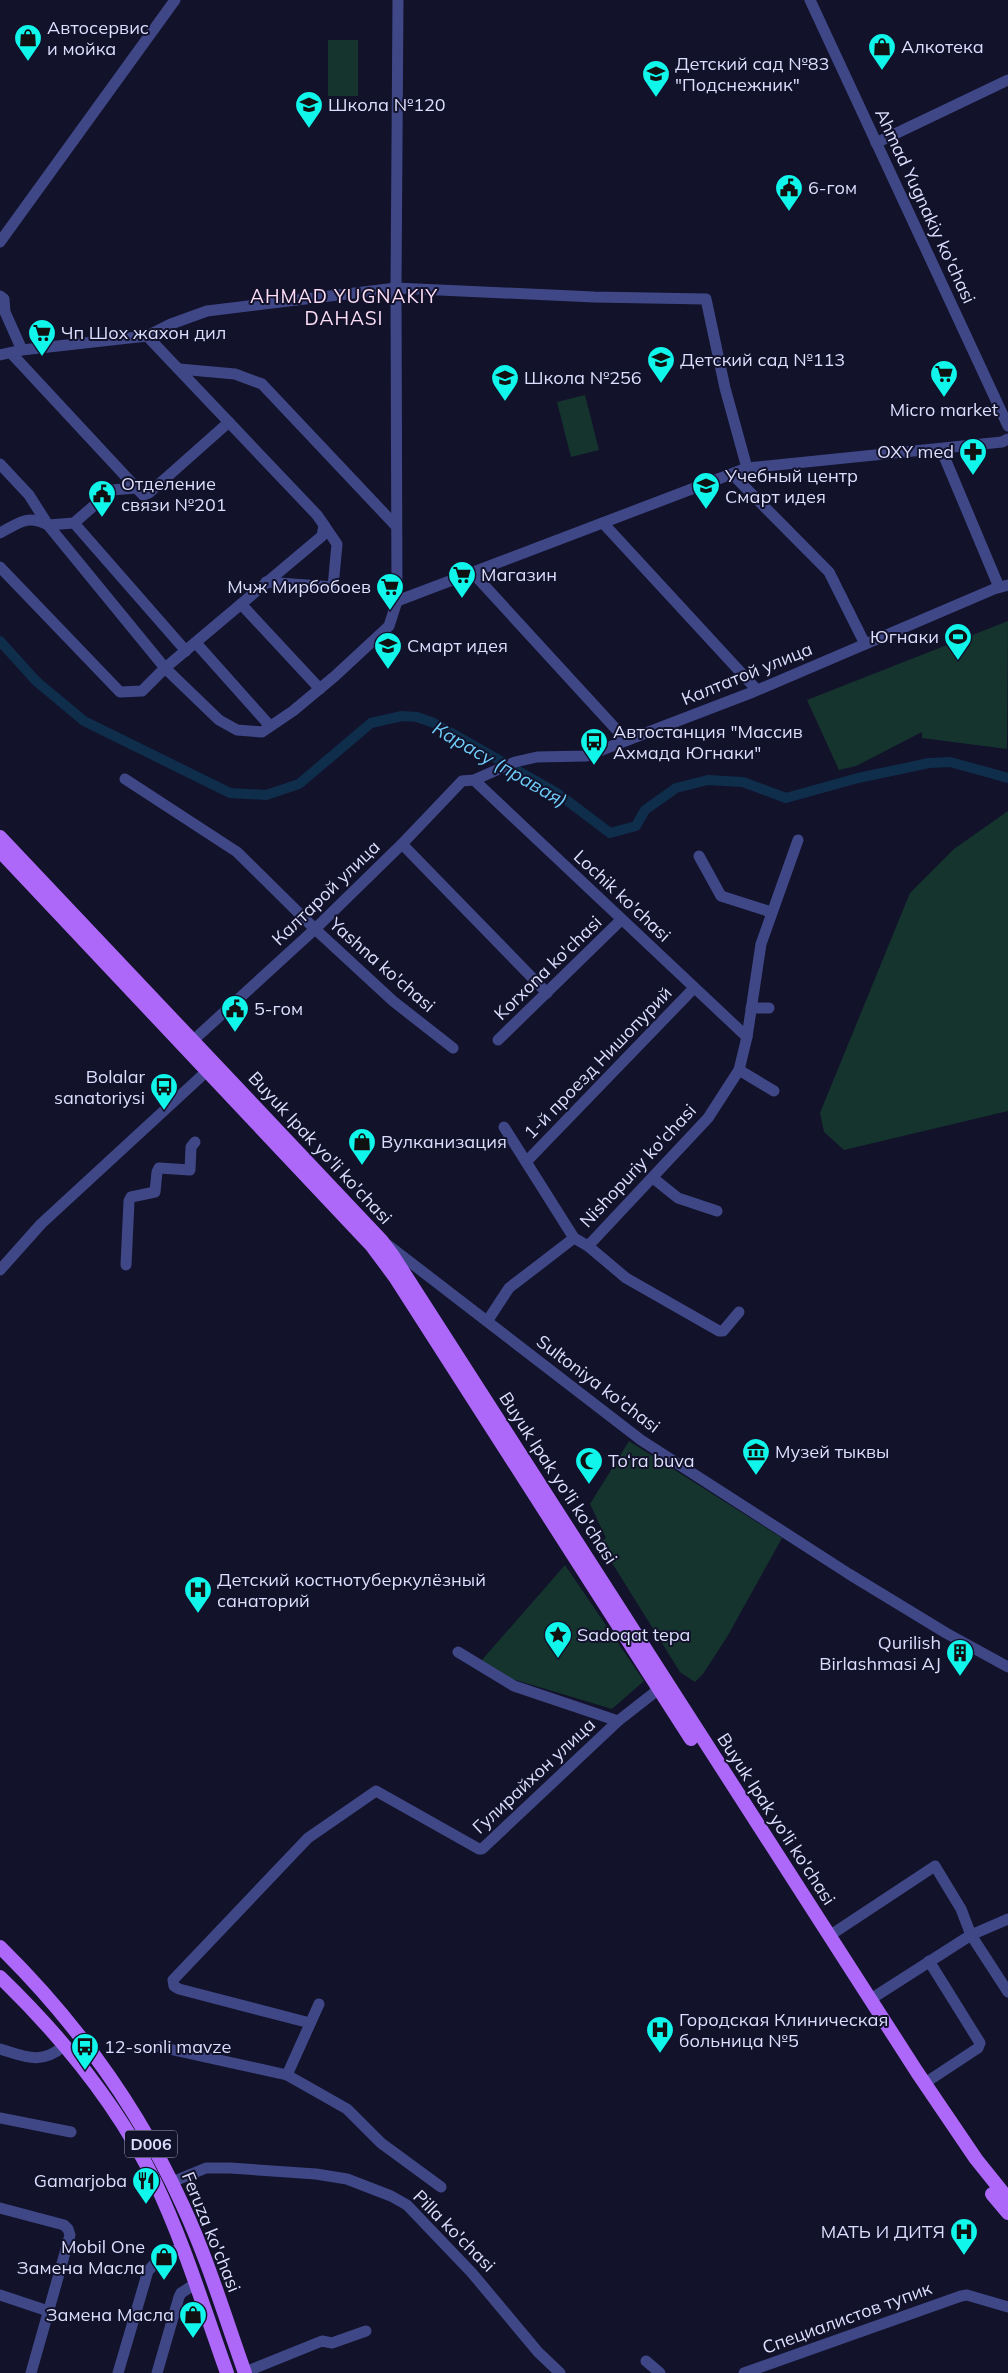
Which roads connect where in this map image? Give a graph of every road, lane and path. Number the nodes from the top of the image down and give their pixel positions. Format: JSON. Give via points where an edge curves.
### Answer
{"nodes":[{"id":1,"x":175,"y":0,"type":"edge"},
{"id":2,"x":398,"y":0,"type":"edge"},
{"id":3,"x":810,"y":0,"type":"edge"},
{"id":4,"x":1008,"y":80,"type":"edge"},
{"id":5,"x":876,"y":143,"type":"junction"},
{"id":6,"x":0,"y":242,"type":"edge"},
{"id":7,"x":396,"y":288,"type":"junction"},
{"id":8,"x":0,"y":296,"type":"edge"},
{"id":9,"x":147,"y":336,"type":"junction"},
{"id":10,"x":11,"y":353,"type":"edge"},
{"id":11,"x":179,"y":369,"type":"junction"},
{"id":12,"x":229,"y":422,"type":"junction"},
{"id":13,"x":1008,"y":426,"type":"edge"},
{"id":14,"x":1008,"y":439,"type":"edge"},
{"id":15,"x":940,"y":449,"type":"junction"},
{"id":16,"x":0,"y":464,"type":"edge"},
{"id":17,"x":747,"y":468,"type":"junction"},
{"id":18,"x":732,"y":474,"type":"junction"},
{"id":19,"x":136,"y":488,"type":"junction"},
{"id":20,"x":74,"y":523,"type":"junction"},
{"id":21,"x":603,"y":523,"type":"junction"},
{"id":22,"x":48,"y":524,"type":"junction"},
{"id":23,"x":324,"y":524,"type":"junction"},
{"id":24,"x":396,"y":526,"type":"junction"},
{"id":25,"x":0,"y":533,"type":"edge"},
{"id":26,"x":0,"y":567,"type":"edge"},
{"id":27,"x":472,"y":572,"type":"junction"},
{"id":28,"x":266,"y":582,"type":"junction"},
{"id":29,"x":1004,"y":586,"type":"edge"},
{"id":30,"x":397,"y":601,"type":"junction"},
{"id":31,"x":241,"y":604,"type":"junction"},
{"id":32,"x":196,"y":644,"type":"junction"},
{"id":33,"x":865,"y":644,"type":"junction"},
{"id":34,"x":186,"y":651,"type":"junction"},
{"id":35,"x":165,"y":668,"type":"junction"},
{"id":36,"x":320,"y":689,"type":"junction"},
{"id":37,"x":757,"y":690,"type":"junction"},
{"id":38,"x":270,"y":726,"type":"junction"},
{"id":39,"x":626,"y":740,"type":"junction"},
{"id":40,"x":493,"y":770,"type":"joint"},
{"id":41,"x":125,"y":778,"type":"dead end"},
{"id":42,"x":474,"y":780,"type":"junction"},
{"id":43,"x":0,"y":837,"type":"edge"},
{"id":44,"x":798,"y":840,"type":"dead end"},
{"id":45,"x":402,"y":844,"type":"junction"},
{"id":46,"x":0,"y":851,"type":"edge"},
{"id":47,"x":699,"y":856,"type":"dead end"},
{"id":48,"x":771,"y":912,"type":"junction"},
{"id":49,"x":622,"y":920,"type":"junction"},
{"id":50,"x":315,"y":929,"type":"junction"},
{"id":51,"x":694,"y":988,"type":"junction"},
{"id":52,"x":547,"y":993,"type":"junction"},
{"id":53,"x":751,"y":1008,"type":"junction"},
{"id":54,"x":769,"y":1008,"type":"dead end"},
{"id":55,"x":747,"y":1037,"type":"junction"},
{"id":56,"x":498,"y":1040,"type":"dead end"},
{"id":57,"x":189,"y":1044,"type":"junction"},
{"id":58,"x":453,"y":1048,"type":"dead end"},
{"id":59,"x":211,"y":1068,"type":"junction"},
{"id":60,"x":739,"y":1070,"type":"junction"},
{"id":61,"x":774,"y":1091,"type":"dead end"},
{"id":62,"x":504,"y":1127,"type":"dead end"},
{"id":63,"x":195,"y":1142,"type":"dead end"},
{"id":64,"x":526,"y":1162,"type":"junction"},
{"id":65,"x":652,"y":1178,"type":"junction"},
{"id":66,"x":717,"y":1211,"type":"dead end"},
{"id":67,"x":574,"y":1238,"type":"junction"},
{"id":68,"x":381,"y":1240,"type":"junction"},
{"id":69,"x":588,"y":1246,"type":"junction"},
{"id":70,"x":126,"y":1265,"type":"dead end"},
{"id":71,"x":0,"y":1270,"type":"edge"},
{"id":72,"x":739,"y":1312,"type":"dead end"},
{"id":73,"x":488,"y":1320,"type":"junction"},
{"id":74,"x":458,"y":1652,"type":"dead end"},
{"id":75,"x":1008,"y":1666,"type":"edge"},
{"id":76,"x":663,"y":1687,"type":"junction"},
{"id":77,"x":618,"y":1721,"type":"junction"},
{"id":78,"x":1008,"y":1919,"type":"edge"},
{"id":79,"x":971,"y":1935,"type":"junction"},
{"id":80,"x":830,"y":1936,"type":"junction"},
{"id":81,"x":0,"y":1947,"type":"edge"},
{"id":82,"x":929,"y":1962,"type":"junction"},
{"id":83,"x":0,"y":1977,"type":"edge"},
{"id":84,"x":1008,"y":1992,"type":"edge"},
{"id":85,"x":871,"y":1999,"type":"junction"},
{"id":86,"x":319,"y":2004,"type":"dead end"},
{"id":87,"x":310,"y":2023,"type":"junction"},
{"id":88,"x":64,"y":2046,"type":"junction"},
{"id":89,"x":160,"y":2047,"type":"dead end"},
{"id":90,"x":0,"y":2049,"type":"edge"},
{"id":91,"x":288,"y":2075,"type":"junction"},
{"id":92,"x":925,"y":2082,"type":"junction"},
{"id":93,"x":0,"y":2118,"type":"edge"},
{"id":94,"x":71,"y":2132,"type":"dead end"},
{"id":95,"x":172,"y":2182,"type":"junction"},
{"id":96,"x":441,"y":2187,"type":"dead end"},
{"id":97,"x":1008,"y":2199,"type":"edge"},
{"id":98,"x":0,"y":2208,"type":"edge"},
{"id":99,"x":1008,"y":2213,"type":"edge"},
{"id":100,"x":181,"y":2247,"type":"junction"},
{"id":101,"x":195,"y":2284,"type":"junction"},
{"id":102,"x":0,"y":2296,"type":"edge"},
{"id":103,"x":1008,"y":2307,"type":"edge"},
{"id":104,"x":48,"y":2311,"type":"junction"},
{"id":105,"x":366,"y":2331,"type":"dead end"},
{"id":106,"x":236,"y":2347,"type":"junction"},
{"id":107,"x":220,"y":2354,"type":"junction"},
{"id":108,"x":646,"y":2361,"type":"dead end"},
{"id":109,"x":245,"y":2372,"type":"edge"},
{"id":110,"x":31,"y":2373,"type":"edge"},
{"id":111,"x":118,"y":2373,"type":"edge"},
{"id":112,"x":157,"y":2373,"type":"edge"},
{"id":113,"x":226,"y":2373,"type":"edge"},
{"id":114,"x":560,"y":2373,"type":"edge"},
{"id":115,"x":660,"y":2373,"type":"edge"},
{"id":116,"x":744,"y":2373,"type":"edge"}],
"edges":[{"from":1,"to":6,"type":"street"},
{"from":2,"to":7,"type":"street"},
{"from":3,"to":5,"type":"street","name":"Ahmad Yugnakiy ko'chasi"},
{"from":4,"to":5,"type":"street"},
{"from":5,"to":13,"type":"street","name":"Ahmad Yugnakiy ko'chasi"},
{"from":7,"to":9,"type":"street","via":[[207,312]]},
{"from":7,"to":17,"type":"street","via":[[706,299],[725,388]]},
{"from":7,"to":24,"type":"street"},
{"from":8,"to":10,"type":"street","via":[[4,299]]},
{"from":9,"to":10,"type":"street"},
{"from":9,"to":11,"type":"street"},
{"from":10,"to":19,"type":"street"},
{"from":11,"to":12,"type":"street"},
{"from":11,"to":24,"type":"street","via":[[235,374],[262,384]]},
{"from":12,"to":19,"type":"street","via":[[146,496]]},
{"from":12,"to":23,"type":"street"},
{"from":14,"to":15,"type":"street"},
{"from":15,"to":17,"type":"street"},
{"from":15,"to":29,"type":"street"},
{"from":16,"to":22,"type":"street","via":[[29,495]]},
{"from":17,"to":18,"type":"street"},
{"from":18,"to":21,"type":"street"},
{"from":18,"to":33,"type":"street","via":[[829,572]]},
{"from":19,"to":20,"type":"street","via":[[112,490]]},
{"from":20,"to":22,"type":"street"},
{"from":20,"to":34,"type":"street"},
{"from":21,"to":27,"type":"street"},
{"from":21,"to":37,"type":"street"},
{"from":22,"to":25,"type":"street","via":[[28,519]]},
{"from":22,"to":35,"type":"street"},
{"from":23,"to":28,"type":"street","via":[[322,536]]},
{"from":23,"to":28,"type":"street","via":[[337,544],[333,587]]},
{"from":24,"to":30,"type":"street"},
{"from":26,"to":35,"type":"street","via":[[120,692],[142,690]]},
{"from":27,"to":30,"type":"street"},
{"from":27,"to":39,"type":"street"},
{"from":28,"to":31,"type":"street"},
{"from":29,"to":33,"type":"street","name":"Калтатой улица"},
{"from":30,"to":36,"type":"street","via":[[389,626]]},
{"from":31,"to":32,"type":"street"},
{"from":31,"to":36,"type":"street"},
{"from":32,"to":34,"type":"street"},
{"from":32,"to":38,"type":"street"},
{"from":33,"to":37,"type":"street","name":"Калтатой улица"},
{"from":34,"to":35,"type":"street"},
{"from":35,"to":38,"type":"street","via":[[218,720],[237,730],[262,732]]},
{"from":36,"to":38,"type":"street"},
{"from":37,"to":39,"type":"street","name":"Калтатой улица"},
{"from":39,"to":40,"type":"street","name":"Калтатой улица","via":[[586,756],[537,757]]},
{"from":40,"to":42,"type":"street","name":"Калтарой улица"},
{"from":41,"to":50,"type":"street","name":"Yashna ko'chasi","via":[[237,852]]},
{"from":42,"to":45,"type":"street","name":"Калтарой улица","via":[[462,781]]},
{"from":42,"to":49,"type":"street","name":"Lochik ko'chasi"},
{"from":43,"to":57,"type":"main road","name":"Buyuk Ipak yo'li ko'chasi"},
{"from":44,"to":48,"type":"street","name":"Nishopuriy ko'chasi"},
{"from":45,"to":50,"type":"street","name":"Калтарой улица"},
{"from":45,"to":52,"type":"street"},
{"from":46,"to":57,"type":"main road","name":"Buyuk Ipak yo'li ko'chasi"},
{"from":47,"to":48,"type":"street","via":[[721,896]]},
{"from":48,"to":53,"type":"street","name":"Nishopuriy ko'chasi","via":[[761,944]]},
{"from":49,"to":51,"type":"street","name":"Lochik ko'chasi"},
{"from":49,"to":52,"type":"street","name":"Korxona ko'chasi"},
{"from":50,"to":57,"type":"street","name":"Калтарой улица"},
{"from":50,"to":58,"type":"street","name":"Yashna ko'chasi","via":[[393,1001]]},
{"from":51,"to":55,"type":"street","name":"Lochik ko'chasi"},
{"from":51,"to":64,"type":"street","name":"1-й проезд Нишопурий"},
{"from":52,"to":56,"type":"street","name":"Korxona ko'chasi"},
{"from":53,"to":54,"type":"street"},
{"from":53,"to":55,"type":"street","name":"Nishopuriy ko'chasi"},
{"from":55,"to":60,"type":"street","name":"Nishopuriy ko'chasi"},
{"from":57,"to":59,"type":"main road","name":"Buyuk Ipak yo'li ko'chasi"},
{"from":59,"to":68,"type":"main road","name":"Buyuk Ipak yo'li ko'chasi"},
{"from":59,"to":71,"type":"street","via":[[48,1217]]},
{"from":59,"to":76,"type":"main road","name":"Buyuk Ipak yo'li ko'chasi","via":[[384,1261]]},
{"from":60,"to":61,"type":"street"},
{"from":60,"to":65,"type":"street","name":"Nishopuriy ko'chasi","via":[[708,1118]]},
{"from":62,"to":64,"type":"street"},
{"from":63,"to":70,"type":"street","via":[[191,1147],[190,1170],[159,1168],[156,1192],[130,1200]]},
{"from":64,"to":67,"type":"street"},
{"from":65,"to":66,"type":"street","via":[[678,1198]]},
{"from":65,"to":69,"type":"street","name":"Nishopuriy ko'chasi"},
{"from":67,"to":69,"type":"street","name":"Nishopuriy ko'chasi"},
{"from":67,"to":73,"type":"street","name":"Nishopuriy ko'chasi","via":[[509,1288]]},
{"from":68,"to":73,"type":"street","name":"Sultoniya ko'chasi"},
{"from":68,"to":76,"type":"main road","name":"Buyuk Ipak yo'li ko'chasi"},
{"from":69,"to":72,"type":"street","via":[[626,1278],[719,1331]]},
{"from":73,"to":75,"type":"street","name":"Sultoniya ko'chasi","via":[[641,1440],[849,1574]]},
{"from":74,"to":77,"type":"street","name":"Гулирайхон улица","via":[[514,1686]]},
{"from":76,"to":77,"type":"street"},
{"from":76,"to":80,"type":"main road","name":"Buyuk Ipak yo'li ko'chasi"},
{"from":76,"to":99,"type":"main road","name":"Buyuk Ipak yo'li ko'chasi","via":[[934,2114]]},
{"from":77,"to":87,"type":"street","name":"Гулирайхон улица","via":[[482,1849],[376,1791],[308,1838],[173,1980],[179,1989]]},
{"from":78,"to":79,"type":"street"},
{"from":79,"to":80,"type":"street","via":[[961,1909],[935,1866]]},
{"from":79,"to":82,"type":"street"},
{"from":79,"to":84,"type":"street"},
{"from":80,"to":85,"type":"main road","name":"Buyuk Ipak yo'li ko'chasi"},
{"from":81,"to":95,"type":"main road","name":"Feruza ko'chasi","number":"D006","via":[[54,2003],[104,2067]]},
{"from":82,"to":85,"type":"street"},
{"from":82,"to":92,"type":"street","via":[[980,2044]]},
{"from":83,"to":88,"type":"main road","name":"Feruza ko'chasi","number":"D006"},
{"from":85,"to":92,"type":"main road","name":"Buyuk Ipak yo'li ko'chasi"},
{"from":86,"to":87,"type":"street"},
{"from":87,"to":91,"type":"street"},
{"from":88,"to":90,"type":"street","via":[[40,2058]]},
{"from":88,"to":100,"type":"main road","name":"Feruza ko'chasi","number":"D006","via":[[106,2100],[144,2162]]},
{"from":89,"to":91,"type":"street"},
{"from":91,"to":96,"type":"street","via":[[348,2109],[381,2143]]},
{"from":92,"to":97,"type":"main road","name":"Buyuk Ipak yo'li ko'chasi","via":[[976,2159]]},
{"from":93,"to":94,"type":"street"},
{"from":95,"to":106,"type":"main road","name":"Feruza ko'chasi","number":"D006"},
{"from":95,"to":114,"type":"street","name":"Pilla ko'chasi","via":[[206,2168],[230,2168],[347,2179],[391,2196],[407,2205],[466,2266],[538,2352]]},
{"from":98,"to":104,"type":"street","via":[[68,2229],[70,2234]]},
{"from":100,"to":101,"type":"main road","name":"Feruza ko'chasi","number":"D006"},
{"from":100,"to":111,"type":"street","via":[[157,2260],[148,2271]]},
{"from":101,"to":107,"type":"main road","name":"Feruza ko'chasi","number":"D006"},
{"from":101,"to":112,"type":"street","via":[[179,2297]]},
{"from":102,"to":104,"type":"street"},
{"from":103,"to":116,"type":"street","name":"Специалистов тупик","via":[[961,2296]]},
{"from":104,"to":110,"type":"street"},
{"from":105,"to":109,"type":"street","via":[[332,2343],[322,2341]]},
{"from":106,"to":107,"type":"main road","via":[[231,2357]]},
{"from":106,"to":109,"type":"main road","name":"Feruza ko'chasi","number":"D006"},
{"from":107,"to":113,"type":"main road","name":"Feruza ko'chasi","number":"D006"},
{"from":108,"to":115,"type":"street"}]}
